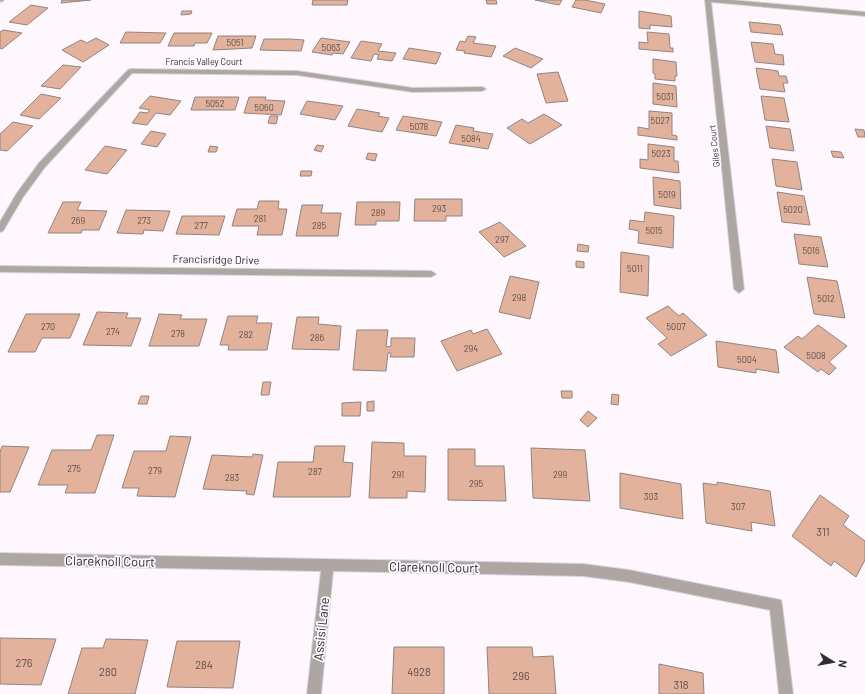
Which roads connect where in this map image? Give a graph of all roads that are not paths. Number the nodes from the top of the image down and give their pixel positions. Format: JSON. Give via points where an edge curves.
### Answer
{"nodes":[{"id":1,"x":708,"y":0,"type":"edge"},
{"id":2,"x":712,"y":0,"type":"edge"},
{"id":3,"x":865,"y":14,"type":"edge"},
{"id":4,"x":482,"y":89,"type":"dead end"},
{"id":5,"x":0,"y":229,"type":"edge"},
{"id":6,"x":0,"y":269,"type":"edge"},
{"id":7,"x":431,"y":274,"type":"dead end"},
{"id":8,"x":739,"y":289,"type":"dead end"},
{"id":9,"x":0,"y":559,"type":"edge"},
{"id":10,"x":328,"y":564,"type":"junction"},
{"id":11,"x":314,"y":694,"type":"edge"},
{"id":12,"x":786,"y":694,"type":"edge"}],
"edges":[{"from":1,"to":8,"type":"street","name":"Giles Court"},
{"from":2,"to":3,"type":"street"},
{"from":4,"to":5,"type":"street","name":"Francis Valley Court","via":[[413,90],[297,73],[130,71],[42,165]]},
{"from":6,"to":7,"type":"street","name":"Francisridge Drive"},
{"from":9,"to":10,"type":"street","name":"Clareknoll Court"},
{"from":10,"to":11,"type":"street","name":"Assisi Lane"},
{"from":10,"to":12,"type":"street","name":"Clareknoll Court","via":[[583,570],[776,605]]}]}
